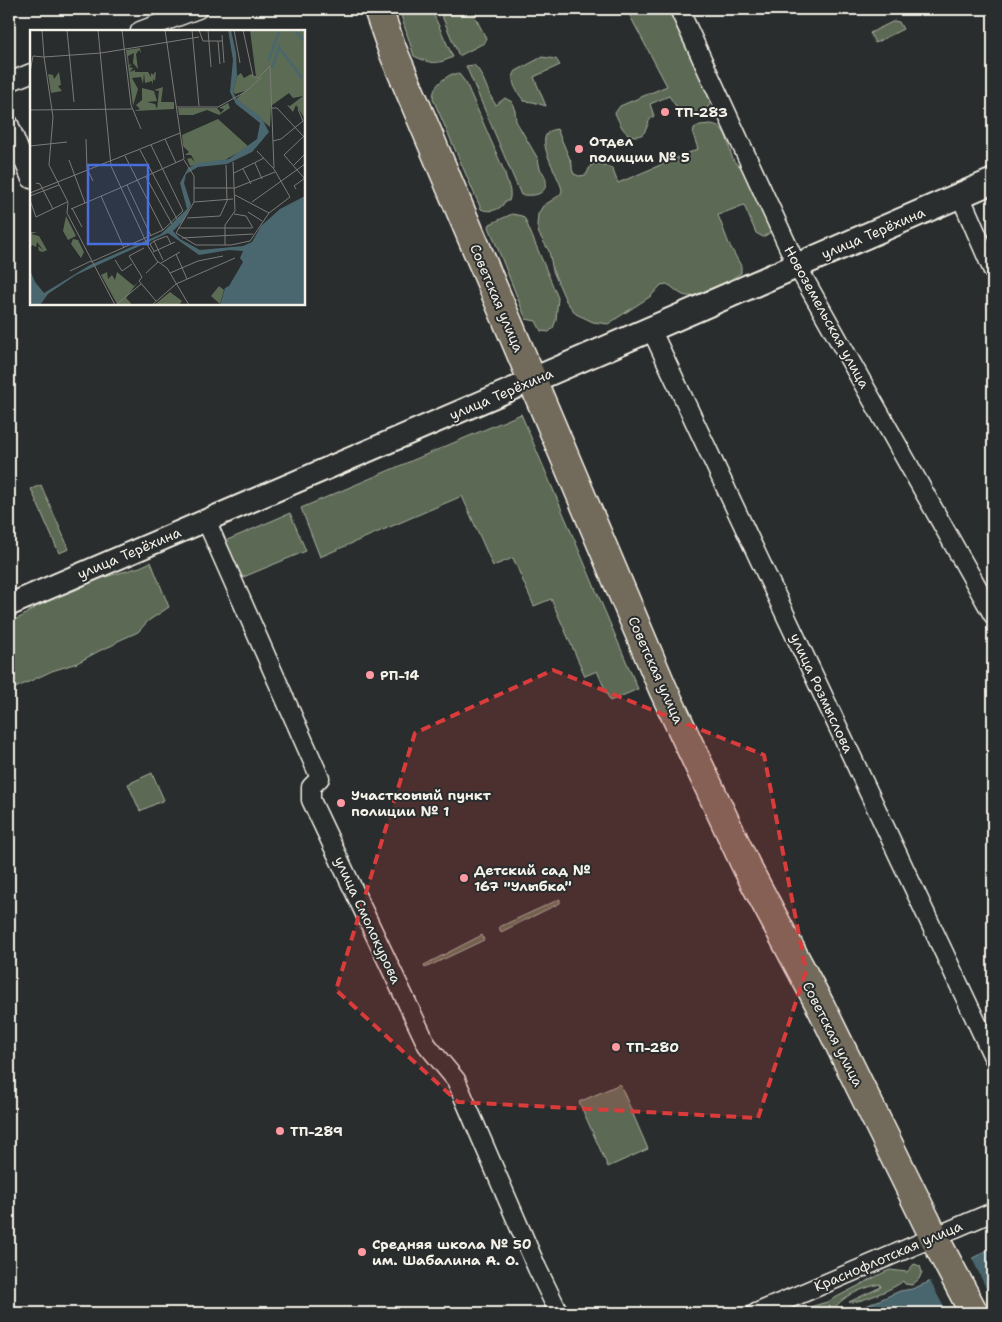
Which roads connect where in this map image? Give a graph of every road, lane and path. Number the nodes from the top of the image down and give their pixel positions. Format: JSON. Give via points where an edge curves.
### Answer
{"nodes":[{"id":1,"x":198,"y":9,"type":"edge"},
{"id":2,"x":378,"y":9,"type":"edge"},
{"id":3,"x":679,"y":9,"type":"edge"},
{"id":4,"x":143,"y":30,"type":"edge"},
{"id":5,"x":30,"y":73,"type":"edge"},
{"id":6,"x":9,"y":82,"type":"edge"},
{"id":7,"x":9,"y":124,"type":"edge"},
{"id":8,"x":30,"y":176,"type":"edge"},
{"id":9,"x":993,"y":181,"type":"edge"},
{"id":10,"x":960,"y":196,"type":"junction"},
{"id":11,"x":797,"y":266,"type":"junction"},
{"id":12,"x":993,"y":271,"type":"edge"},
{"id":13,"x":651,"y":329,"type":"junction"},
{"id":14,"x":532,"y":380,"type":"junction"},
{"id":15,"x":206,"y":520,"type":"junction"},
{"id":16,"x":9,"y":605,"type":"edge"},
{"id":17,"x":993,"y":615,"type":"edge"},
{"id":18,"x":993,"y":1057,"type":"edge"},
{"id":19,"x":993,"y":1212,"type":"edge"},
{"id":20,"x":937,"y":1243,"type":"junction"},
{"id":21,"x":559,"y":1313,"type":"edge"},
{"id":22,"x":756,"y":1313,"type":"edge"},
{"id":23,"x":974,"y":1313,"type":"edge"}],
"edges":[{"from":1,"to":4,"type":"street"},
{"from":2,"to":14,"type":"main road","name":"Советская улица"},
{"from":3,"to":11,"type":"street","name":"Новоземельская улица"},
{"from":5,"to":6,"type":"street"},
{"from":7,"to":8,"type":"street"},
{"from":9,"to":10,"type":"main road","name":"улица Терёхина"},
{"from":10,"to":11,"type":"main road","name":"улица Терёхина"},
{"from":10,"to":12,"type":"street"},
{"from":11,"to":13,"type":"main road","name":"улица Терёхина"},
{"from":11,"to":17,"type":"street","name":"Новоземельская улица"},
{"from":13,"to":14,"type":"main road","name":"улица Терёхина"},
{"from":13,"to":18,"type":"street","name":"улица Розмыслова"},
{"from":14,"to":15,"type":"street","name":"улица Терёхина"},
{"from":14,"to":20,"type":"main road","name":"Советская улица","via":[[663,688],[746,866],[821,1007]]},
{"from":15,"to":16,"type":"street","name":"улица Терёхина"},
{"from":15,"to":21,"type":"street","name":"улица Смолокурова","via":[[320,778],[312,787],[311,800],[427,1045],[456,1080]]},
{"from":19,"to":20,"type":"street","name":"Краснофлотская улица"},
{"from":20,"to":22,"type":"street","name":"Краснофлотская улица"},
{"from":20,"to":23,"type":"main road","name":"Советская улица"}]}
